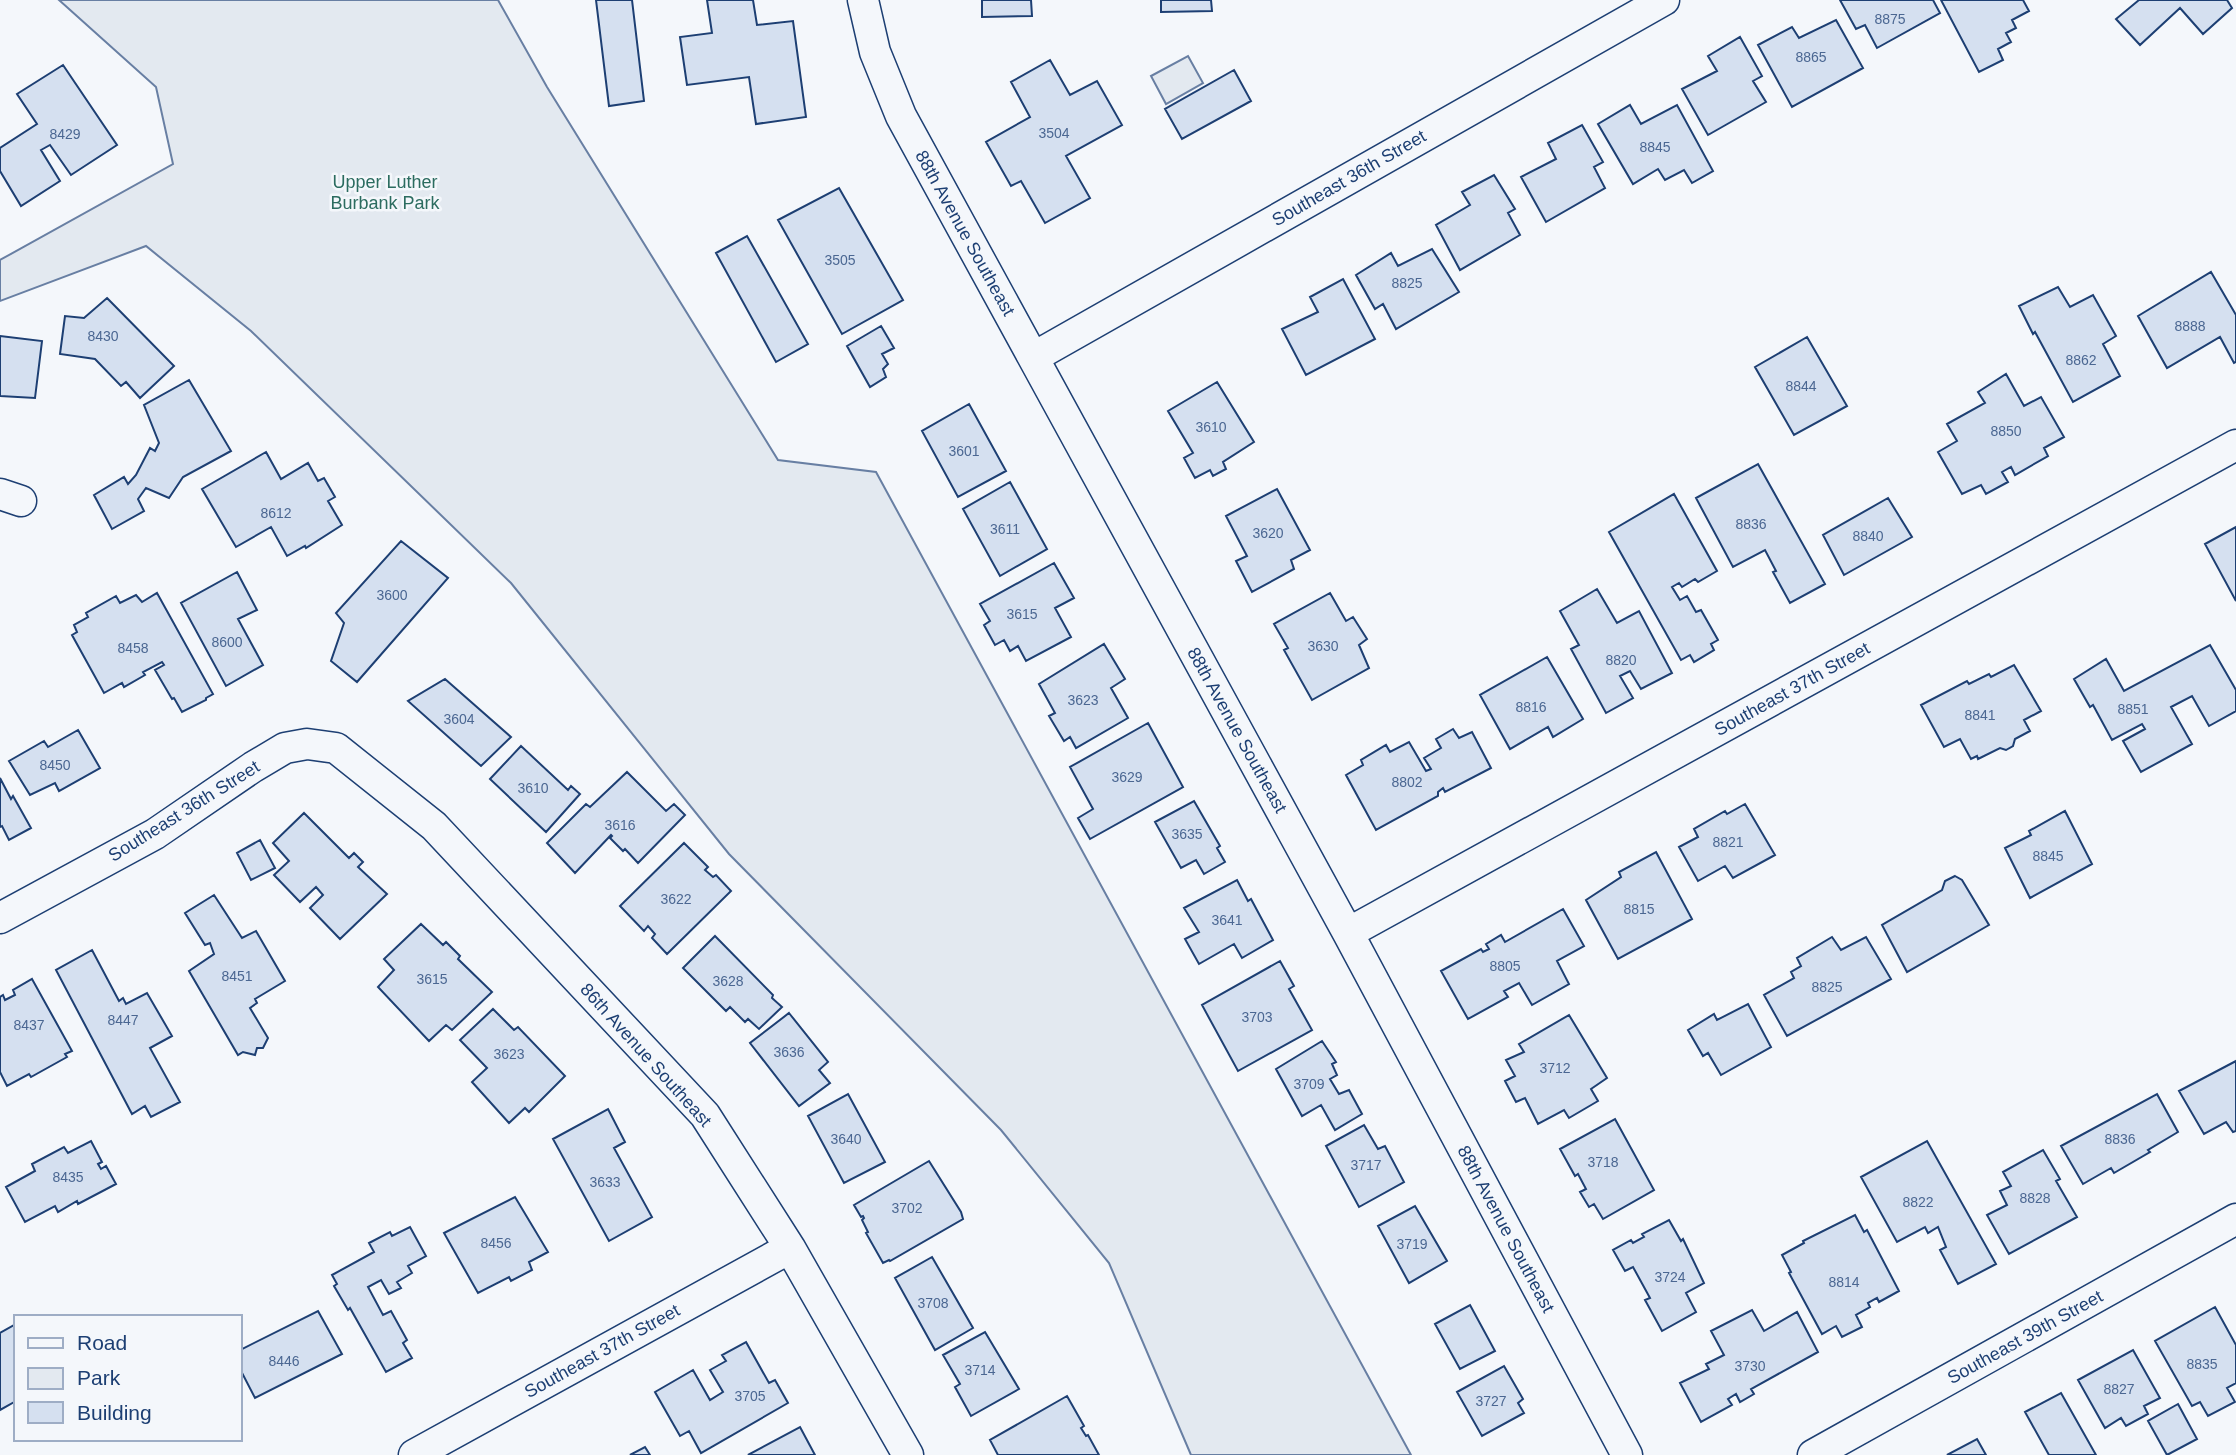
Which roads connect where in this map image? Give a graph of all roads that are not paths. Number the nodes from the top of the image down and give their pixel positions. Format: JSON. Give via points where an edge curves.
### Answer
{"nodes":[{"id":1,"x":863,"y":0,"type":"edge"},
{"id":2,"x":1664,"y":0,"type":"edge"},
{"id":3,"x":1034,"y":357,"type":"junction"},
{"id":4,"x":2236,"y":445,"type":"edge"},
{"id":5,"x":336,"y":748,"type":"joint"},
{"id":6,"x":0,"y":918,"type":"edge"},
{"id":7,"x":1348,"y":933,"type":"junction"},
{"id":8,"x":2236,"y":1219,"type":"edge"},
{"id":9,"x":790,"y":1248,"type":"junction"},
{"id":10,"x":414,"y":1455,"type":"edge"},
{"id":11,"x":908,"y":1455,"type":"edge"},
{"id":12,"x":1627,"y":1455,"type":"edge"},
{"id":13,"x":1813,"y":1455,"type":"edge"}],
"edges":[{"from":1,"to":3,"type":"street","name":"88th Avenue Southeast","via":[[875,52],[901,116]]},
{"from":2,"to":3,"type":"street","name":"Southeast 36th Street"},
{"from":3,"to":7,"type":"street","name":"88th Avenue Southeast"},
{"from":4,"to":7,"type":"street","name":"Southeast 37th Street"},
{"from":5,"to":6,"type":"street","name":"Southeast 36th Street","via":[[307,744],[285,748],[155,834]]},
{"from":5,"to":9,"type":"street","name":"86th Avenue Southeast","via":[[434,826],[705,1115]]},
{"from":7,"to":12,"type":"street","name":"88th Avenue Southeast"},
{"from":8,"to":13,"type":"street","name":"Southeast 39th Street"},
{"from":9,"to":10,"type":"street","name":"Southeast 37th Street"},
{"from":9,"to":11,"type":"street","name":"86th Avenue Southeast"}]}
